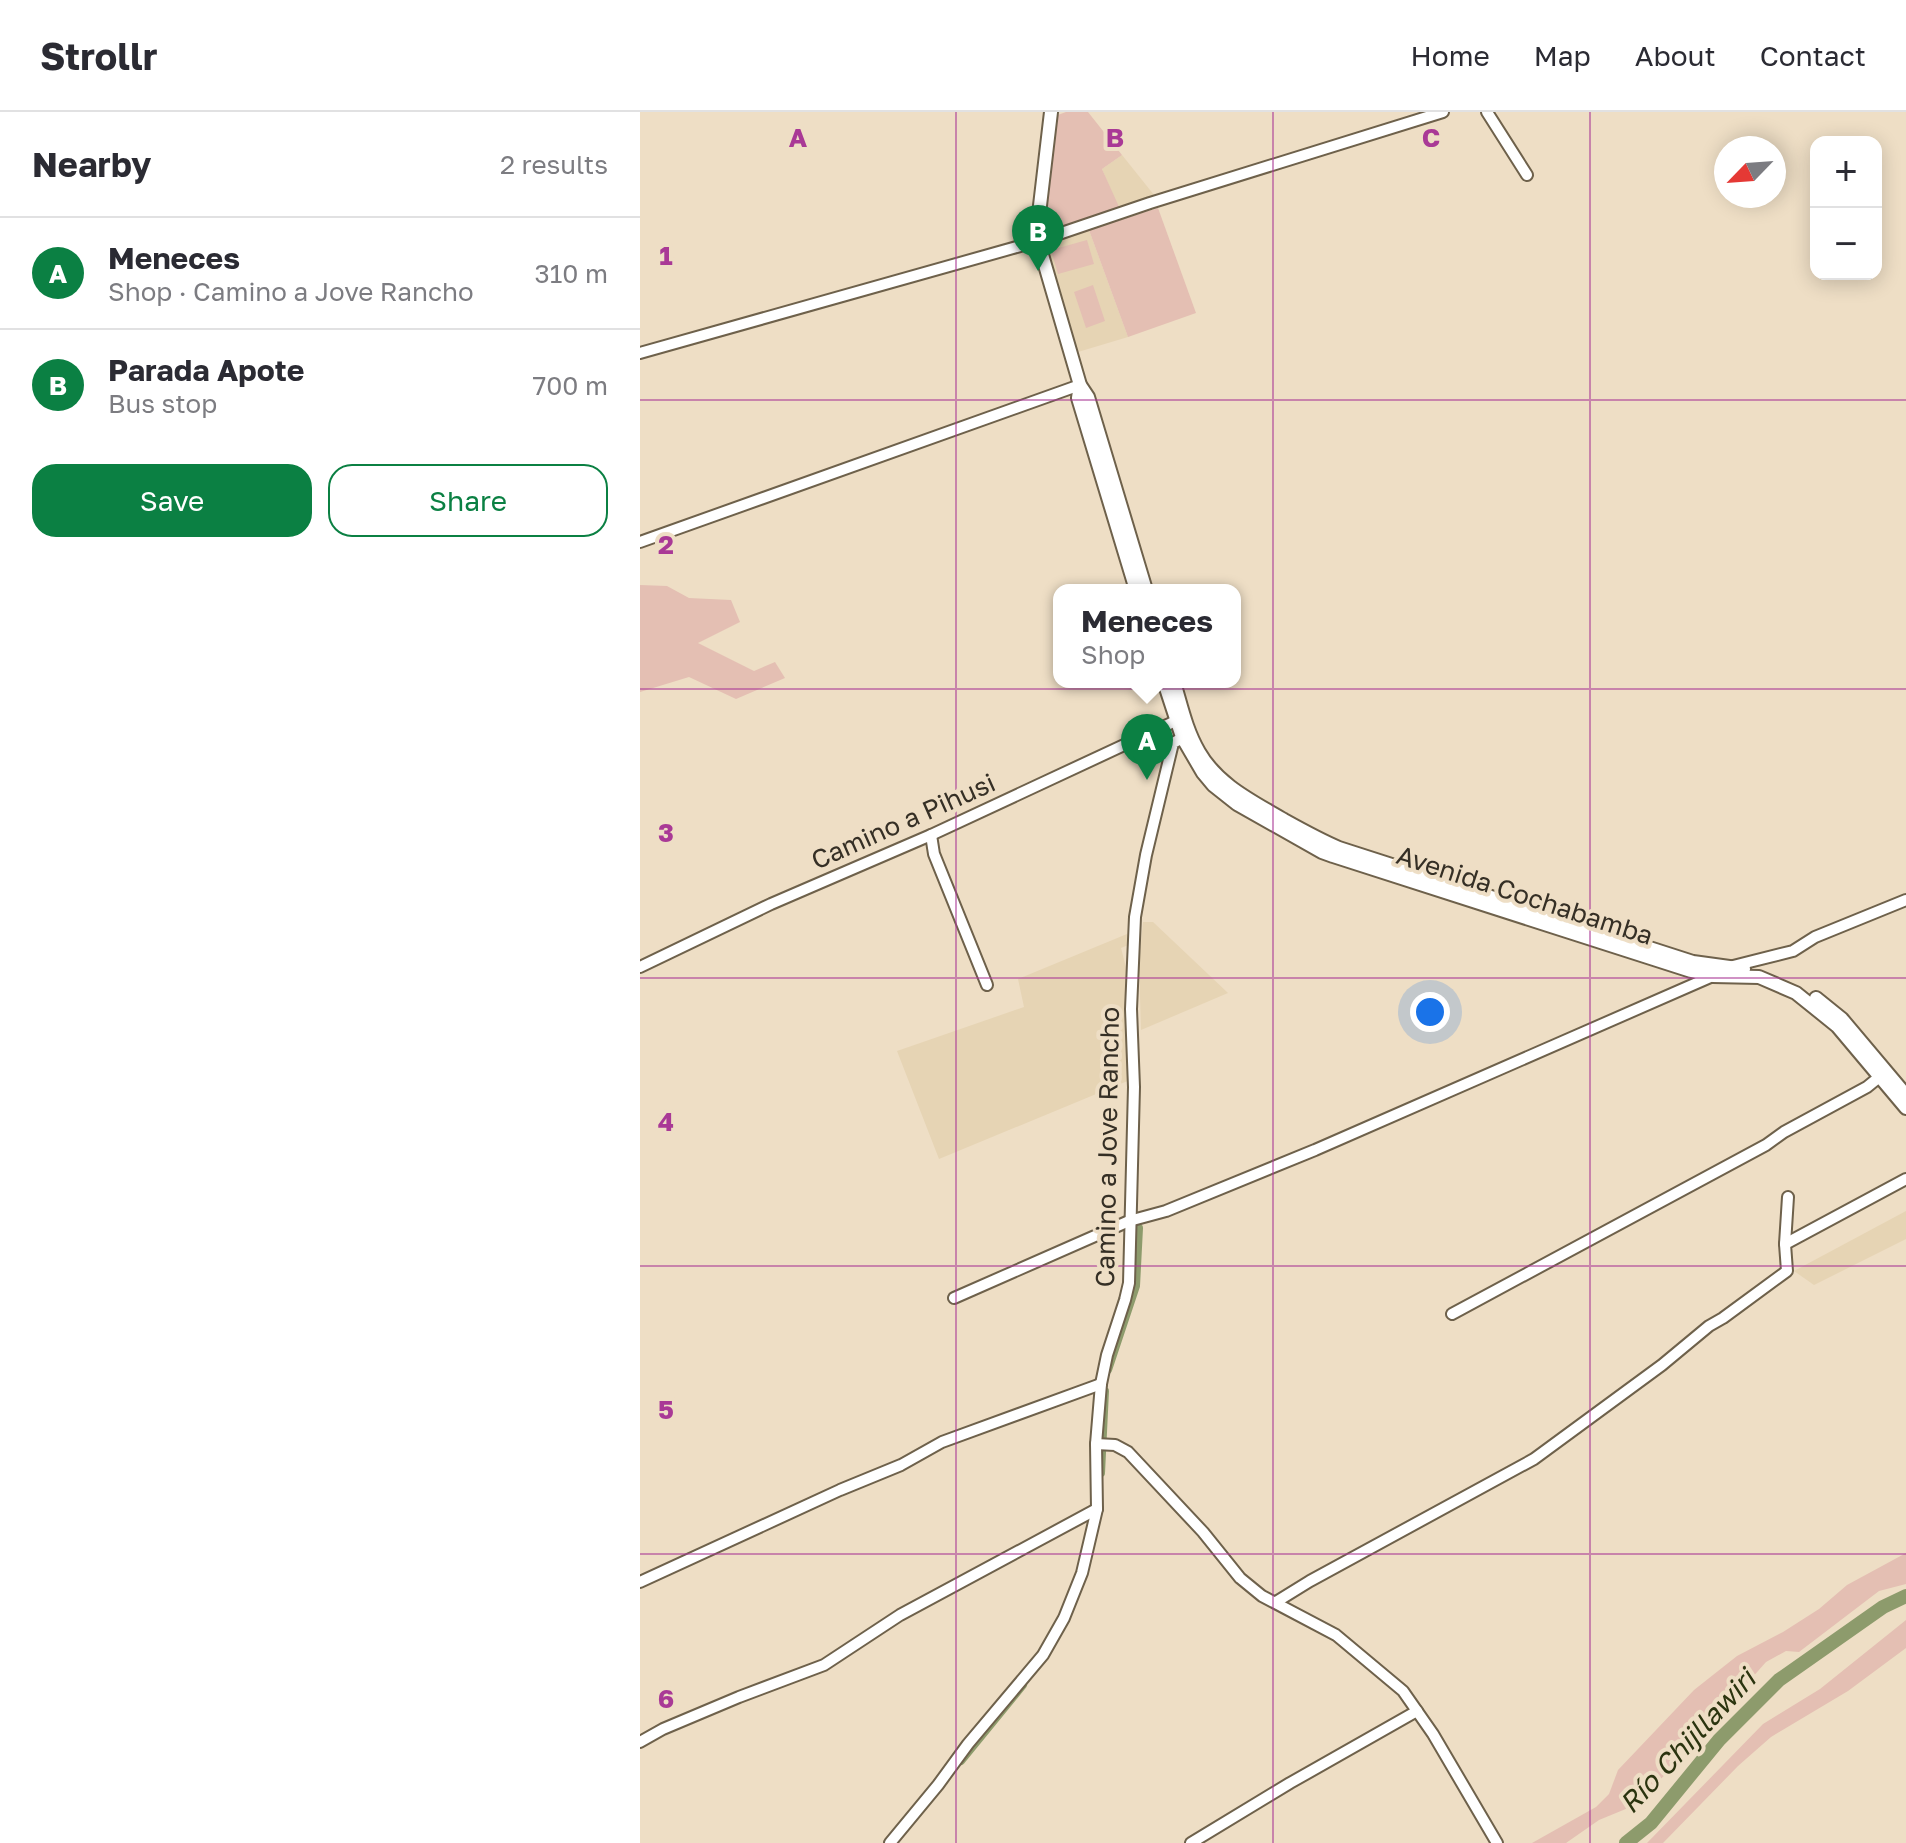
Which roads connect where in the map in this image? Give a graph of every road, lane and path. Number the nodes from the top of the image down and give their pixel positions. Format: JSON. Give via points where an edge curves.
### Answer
{"nodes":[{"id":1,"x":1051,"y":112,"type":"edge"},
{"id":2,"x":1443,"y":112,"type":"edge"},
{"id":3,"x":1487,"y":112,"type":"edge"},
{"id":4,"x":1527,"y":175,"type":"dead end"},
{"id":5,"x":1038,"y":241,"type":"junction"},
{"id":6,"x":640,"y":353,"type":"edge"},
{"id":7,"x":1080,"y":385,"type":"junction"},
{"id":8,"x":1104,"y":468,"type":"junction"},
{"id":9,"x":640,"y":542,"type":"edge"},
{"id":10,"x":1134,"y":584,"type":"edge"},
{"id":11,"x":1144,"y":584,"type":"edge"},
{"id":12,"x":1167,"y":688,"type":"edge"},
{"id":13,"x":1175,"y":688,"type":"edge"},
{"id":14,"x":1180,"y":719,"type":"junction"},
{"id":15,"x":1186,"y":736,"type":"junction"},
{"id":16,"x":931,"y":835,"type":"junction"},
{"id":17,"x":1906,"y":900,"type":"edge"},
{"id":18,"x":640,"y":967,"type":"edge"},
{"id":19,"x":1726,"y":968,"type":"junction"},
{"id":20,"x":1713,"y":976,"type":"junction"},
{"id":21,"x":987,"y":985,"type":"dead end"},
{"id":22,"x":1882,"y":1075,"type":"junction"},
{"id":23,"x":1906,"y":1095,"type":"edge"},
{"id":24,"x":1906,"y":1108,"type":"edge"},
{"id":25,"x":1906,"y":1179,"type":"edge"},
{"id":26,"x":1788,"y":1197,"type":"dead end"},
{"id":27,"x":1129,"y":1221,"type":"junction"},
{"id":28,"x":1785,"y":1244,"type":"junction"},
{"id":29,"x":954,"y":1298,"type":"dead end"},
{"id":30,"x":1452,"y":1314,"type":"dead end"},
{"id":31,"x":1101,"y":1384,"type":"junction"},
{"id":32,"x":1096,"y":1444,"type":"junction"},
{"id":33,"x":1097,"y":1509,"type":"junction"},
{"id":34,"x":640,"y":1582,"type":"edge"},
{"id":35,"x":1276,"y":1602,"type":"junction"},
{"id":36,"x":1417,"y":1711,"type":"junction"},
{"id":37,"x":640,"y":1742,"type":"edge"},
{"id":38,"x":890,"y":1843,"type":"edge"},
{"id":39,"x":1191,"y":1843,"type":"edge"},
{"id":40,"x":1497,"y":1843,"type":"edge"}],
"edges":[{"from":1,"to":5,"type":"main road"},
{"from":2,"to":5,"type":"street"},
{"from":3,"to":4,"type":"street"},
{"from":5,"to":6,"type":"street"},
{"from":5,"to":7,"type":"main road"},
{"from":7,"to":8,"type":"main road","via":[[1078,398]]},
{"from":7,"to":9,"type":"street"},
{"from":8,"to":10,"type":"main road"},
{"from":8,"to":11,"type":"main road"},
{"from":12,"to":14,"type":"main road","name":"Avenida Cochabamba"},
{"from":13,"to":14,"type":"main road","name":"Avenida Cochabamba"},
{"from":14,"to":15,"type":"main road","name":"Avenida Cochabamba"},
{"from":14,"to":16,"type":"street","name":"Camino a Pihusi"},
{"from":15,"to":19,"type":"main road","name":"Avenida Cochabamba","via":[[1228,785],[1332,845],[1678,958]]},
{"from":15,"to":20,"type":"main road","name":"Avenida Cochabamba","via":[[1213,785],[1322,852]]},
{"from":15,"to":27,"type":"street","name":"Camino a Jove Rancho","via":[[1173,743],[1135,917]]},
{"from":16,"to":18,"type":"street","name":"Camino a Pihusi"},
{"from":16,"to":21,"type":"street"},
{"from":17,"to":19,"type":"street","via":[[1793,951]]},
{"from":19,"to":20,"type":"street"},
{"from":19,"to":22,"type":"main road","name":"Avenida Cochabamba","via":[[1761,971],[1800,986],[1842,1019]]},
{"from":20,"to":22,"type":"main road","name":"Avenida Cochabamba","via":[[1759,977],[1796,993],[1837,1026]]},
{"from":20,"to":27,"type":"street","via":[[1315,1150]]},
{"from":22,"to":23,"type":"main road","name":"Avenida Cochabamba"},
{"from":22,"to":24,"type":"main road","name":"Avenida Cochabamba"},
{"from":22,"to":30,"type":"street","via":[[1766,1145]]},
{"from":25,"to":28,"type":"street"},
{"from":26,"to":28,"type":"street"},
{"from":27,"to":29,"type":"street"},
{"from":27,"to":31,"type":"street","name":"Camino a Jove Rancho","via":[[1129,1283]]},
{"from":28,"to":35,"type":"street","via":[[1787,1271],[1534,1459]]},
{"from":31,"to":32,"type":"street","name":"Camino a Jove Rancho"},
{"from":31,"to":34,"type":"street","via":[[942,1442]]},
{"from":32,"to":33,"type":"street","name":"Camino a Jove Rancho"},
{"from":32,"to":35,"type":"street","via":[[1128,1452],[1240,1578]]},
{"from":33,"to":37,"type":"street","via":[[900,1615],[824,1665]]},
{"from":33,"to":38,"type":"street","name":"Camino a Jove Rancho","via":[[1082,1573],[1043,1655]]},
{"from":35,"to":36,"type":"street","via":[[1336,1635],[1403,1691]]},
{"from":36,"to":39,"type":"street"},
{"from":36,"to":40,"type":"street"}]}
